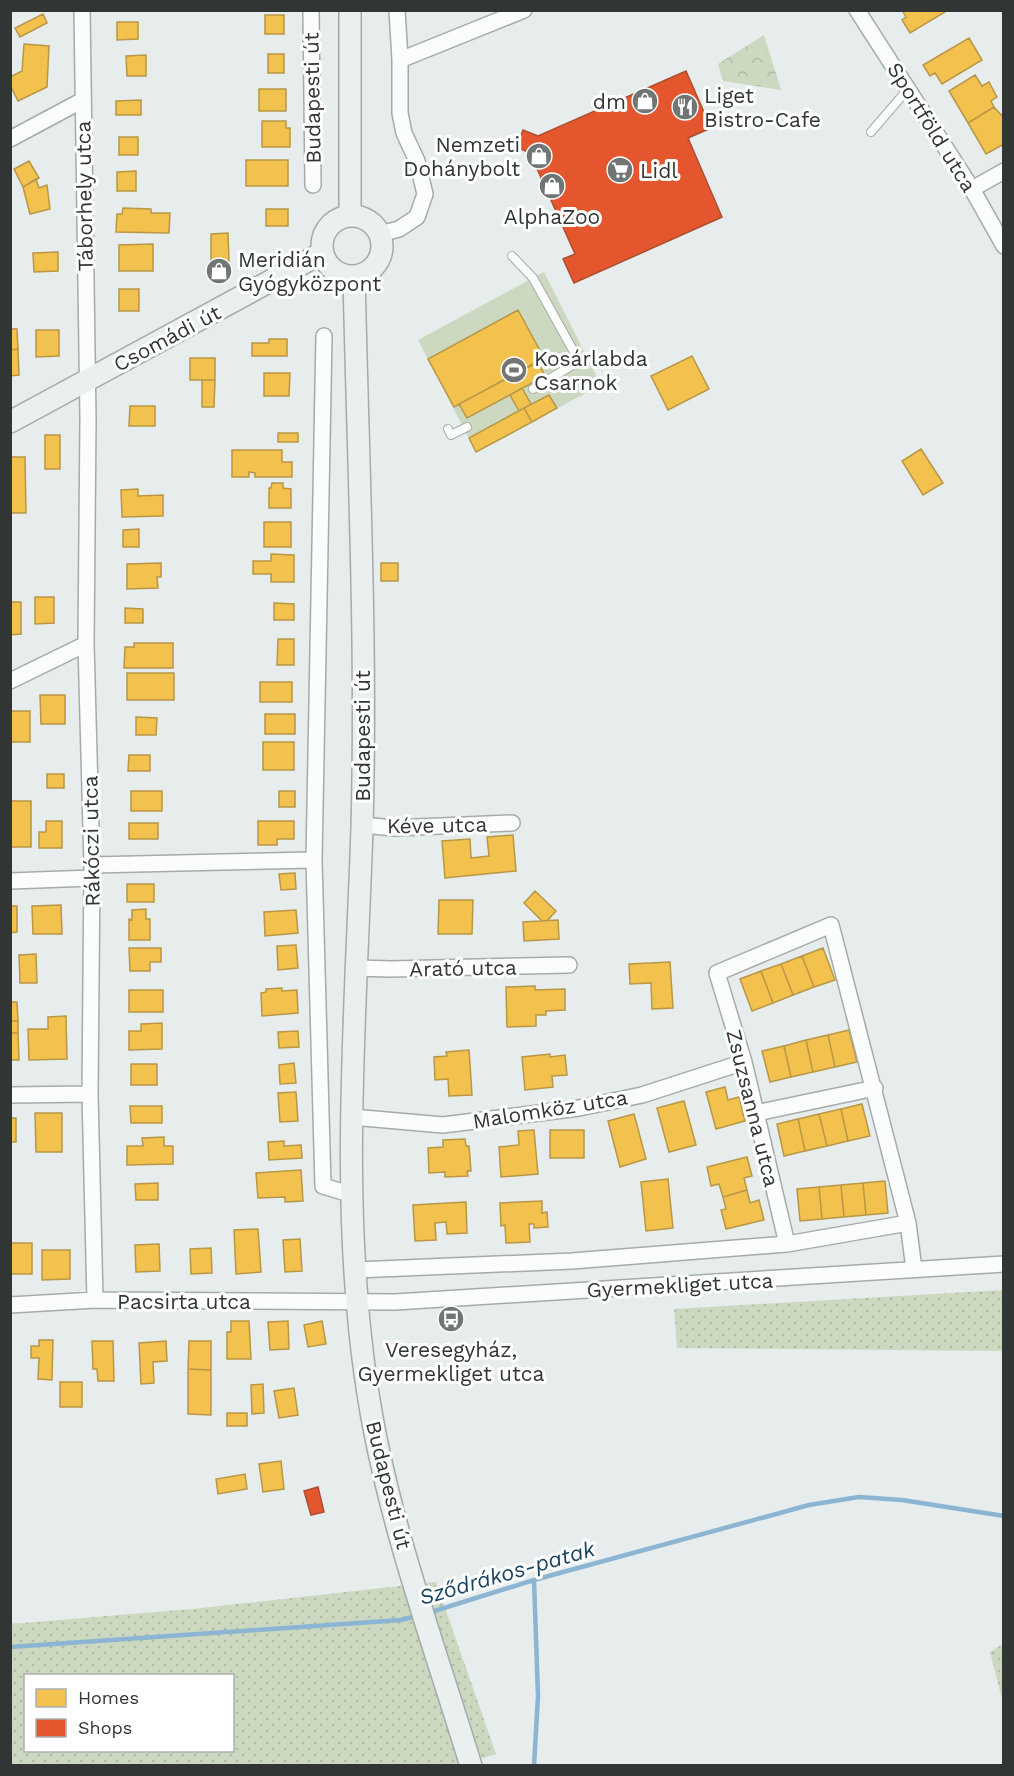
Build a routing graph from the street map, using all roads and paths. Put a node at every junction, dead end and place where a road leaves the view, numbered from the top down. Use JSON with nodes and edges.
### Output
{"nodes":[{"id":1,"x":82,"y":10,"type":"edge"},
{"id":2,"x":311,"y":10,"type":"edge"},
{"id":3,"x":350,"y":10,"type":"edge"},
{"id":4,"x":397,"y":10,"type":"edge"},
{"id":5,"x":524,"y":10,"type":"edge"},
{"id":6,"x":857,"y":10,"type":"edge"},
{"id":7,"x":400,"y":60,"type":"junction"},
{"id":8,"x":908,"y":89,"type":"junction"},
{"id":9,"x":83,"y":100,"type":"junction"},
{"id":10,"x":871,"y":132,"type":"dead end"},
{"id":11,"x":10,"y":139,"type":"edge"},
{"id":12,"x":1004,"y":171,"type":"edge"},
{"id":13,"x":313,"y":185,"type":"dead end"},
{"id":14,"x":972,"y":189,"type":"junction"},
{"id":15,"x":350,"y":216,"type":"junction"},
{"id":16,"x":380,"y":234,"type":"junction"},
{"id":17,"x":1004,"y":246,"type":"edge"},
{"id":18,"x":322,"y":253,"type":"junction"},
{"id":19,"x":512,"y":256,"type":"dead end"},
{"id":20,"x":354,"y":276,"type":"junction"},
{"id":21,"x":324,"y":336,"type":"dead end"},
{"id":22,"x":87,"y":381,"type":"junction"},
{"id":23,"x":533,"y":389,"type":"dead end"},
{"id":24,"x":10,"y":422,"type":"edge"},
{"id":25,"x":467,"y":427,"type":"dead end"},
{"id":26,"x":448,"y":429,"type":"dead end"},
{"id":27,"x":86,"y":645,"type":"junction"},
{"id":28,"x":10,"y":681,"type":"edge"},
{"id":29,"x":513,"y":824,"type":"dead end"},
{"id":30,"x":362,"y":825,"type":"junction"},
{"id":31,"x":314,"y":860,"type":"junction"},
{"id":32,"x":92,"y":871,"type":"junction"},
{"id":33,"x":10,"y":880,"type":"edge"},
{"id":34,"x":569,"y":965,"type":"dead end"},
{"id":35,"x":357,"y":968,"type":"junction"},
{"id":36,"x":744,"y":1062,"type":"junction"},
{"id":37,"x":875,"y":1088,"type":"junction"},
{"id":38,"x":90,"y":1094,"type":"junction"},
{"id":39,"x":10,"y":1095,"type":"edge"},
{"id":40,"x":756,"y":1113,"type":"junction"},
{"id":41,"x":352,"y":1117,"type":"junction"},
{"id":42,"x":352,"y":1195,"type":"junction"},
{"id":43,"x":908,"y":1223,"type":"junction"},
{"id":44,"x":787,"y":1244,"type":"junction"},
{"id":45,"x":1004,"y":1264,"type":"edge"},
{"id":46,"x":914,"y":1269,"type":"junction"},
{"id":47,"x":356,"y":1270,"type":"junction"},
{"id":48,"x":95,"y":1300,"type":"junction"},
{"id":49,"x":357,"y":1301,"type":"junction"},
{"id":50,"x":10,"y":1305,"type":"edge"},
{"id":51,"x":471,"y":1766,"type":"edge"}],
"edges":[{"from":1,"to":9,"type":"street","name":"Táborhely utca"},
{"from":2,"to":13,"type":"street","name":"Budapesti út"},
{"from":3,"to":15,"type":"street"},
{"from":4,"to":7,"type":"street"},
{"from":5,"to":7,"type":"street"},
{"from":6,"to":8,"type":"street","name":"Sportföld utca"},
{"from":7,"to":16,"type":"street"},
{"from":8,"to":10,"type":"lane"},
{"from":8,"to":14,"type":"street","name":"Sportföld utca"},
{"from":9,"to":11,"type":"street"},
{"from":9,"to":22,"type":"street","name":"Táborhely utca"},
{"from":12,"to":14,"type":"street"},
{"from":14,"to":17,"type":"street","name":"Sportföld utca"},
{"from":15,"to":16,"type":"street"},
{"from":15,"to":18,"type":"street"},
{"from":16,"to":20,"type":"street"},
{"from":18,"to":20,"type":"street"},
{"from":18,"to":22,"type":"street","name":"Csomádi út"},
{"from":19,"to":23,"type":"lane"},
{"from":20,"to":30,"type":"street","name":"Budapesti út"},
{"from":21,"to":31,"type":"street"},
{"from":22,"to":24,"type":"street","name":"Csomádi út"},
{"from":22,"to":27,"type":"street","name":"Rákóczi utca"},
{"from":25,"to":26,"type":"lane"},
{"from":27,"to":28,"type":"street"},
{"from":27,"to":32,"type":"street","name":"Rákóczi utca"},
{"from":29,"to":30,"type":"street","name":"Kéve utca"},
{"from":30,"to":35,"type":"street","name":"Budapesti út"},
{"from":31,"to":32,"type":"street"},
{"from":31,"to":42,"type":"street"},
{"from":32,"to":33,"type":"street"},
{"from":32,"to":38,"type":"street","name":"Rákóczi utca"},
{"from":34,"to":35,"type":"street","name":"Arató utca"},
{"from":35,"to":41,"type":"street","name":"Budapesti út"},
{"from":36,"to":37,"type":"street","name":"Zsuzsanna utca"},
{"from":36,"to":40,"type":"street","name":"Zsuzsanna utca"},
{"from":36,"to":41,"type":"street","name":"Malomköz utca"},
{"from":37,"to":40,"type":"street"},
{"from":37,"to":43,"type":"street"},
{"from":38,"to":39,"type":"street"},
{"from":38,"to":48,"type":"street","name":"Rákóczi utca"},
{"from":40,"to":44,"type":"street","name":"Zsuzsanna utca"},
{"from":41,"to":42,"type":"street","name":"Budapesti út"},
{"from":42,"to":47,"type":"street","name":"Budapesti út"},
{"from":43,"to":44,"type":"street","name":"Gyermekliget utca"},
{"from":43,"to":46,"type":"street"},
{"from":44,"to":47,"type":"street","name":"Gyermekliget utca"},
{"from":45,"to":46,"type":"street","name":"Gyermekliget utca"},
{"from":46,"to":49,"type":"street","name":"Gyermekliget utca"},
{"from":47,"to":49,"type":"street","name":"Budapesti út"},
{"from":48,"to":49,"type":"street","name":"Pacsirta utca"},
{"from":48,"to":50,"type":"street","name":"Pacsirta utca"},
{"from":49,"to":51,"type":"street","name":"Budapesti út"}]}
